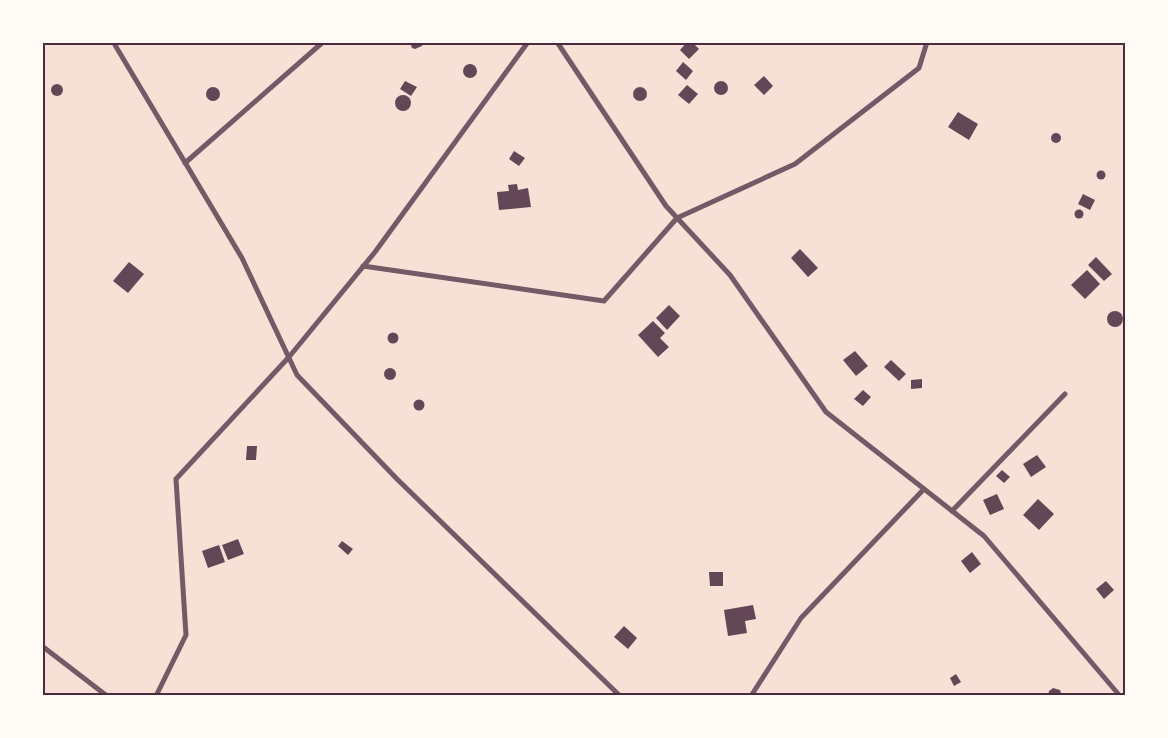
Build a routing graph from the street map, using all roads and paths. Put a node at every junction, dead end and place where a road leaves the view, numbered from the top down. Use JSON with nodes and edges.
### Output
{"nodes":[{"id":1,"x":115,"y":42,"type":"edge"},
{"id":2,"x":323,"y":42,"type":"edge"},
{"id":3,"x":528,"y":42,"type":"edge"},
{"id":4,"x":557,"y":42,"type":"edge"},
{"id":5,"x":927,"y":42,"type":"edge"},
{"id":6,"x":185,"y":163,"type":"junction"},
{"id":7,"x":677,"y":218,"type":"junction"},
{"id":8,"x":363,"y":266,"type":"junction"},
{"id":9,"x":288,"y":357,"type":"junction"},
{"id":10,"x":1065,"y":394,"type":"dead end"},
{"id":11,"x":924,"y":489,"type":"junction"},
{"id":12,"x":952,"y":511,"type":"junction"},
{"id":13,"x":42,"y":646,"type":"edge"},
{"id":14,"x":107,"y":696,"type":"edge"},
{"id":15,"x":156,"y":696,"type":"edge"},
{"id":16,"x":620,"y":696,"type":"edge"},
{"id":17,"x":751,"y":696,"type":"edge"},
{"id":18,"x":1120,"y":696,"type":"edge"}],
"edges":[{"from":1,"to":6,"type":"street"},
{"from":2,"to":6,"type":"street"},
{"from":3,"to":8,"type":"street"},
{"from":4,"to":7,"type":"street"},
{"from":5,"to":7,"type":"street"},
{"from":6,"to":9,"type":"street"},
{"from":7,"to":8,"type":"street"},
{"from":7,"to":11,"type":"street"},
{"from":8,"to":9,"type":"street"},
{"from":9,"to":15,"type":"street"},
{"from":9,"to":16,"type":"street"},
{"from":10,"to":12,"type":"street"},
{"from":11,"to":12,"type":"street"},
{"from":11,"to":17,"type":"street"},
{"from":12,"to":18,"type":"street"},
{"from":13,"to":14,"type":"street"}]}
